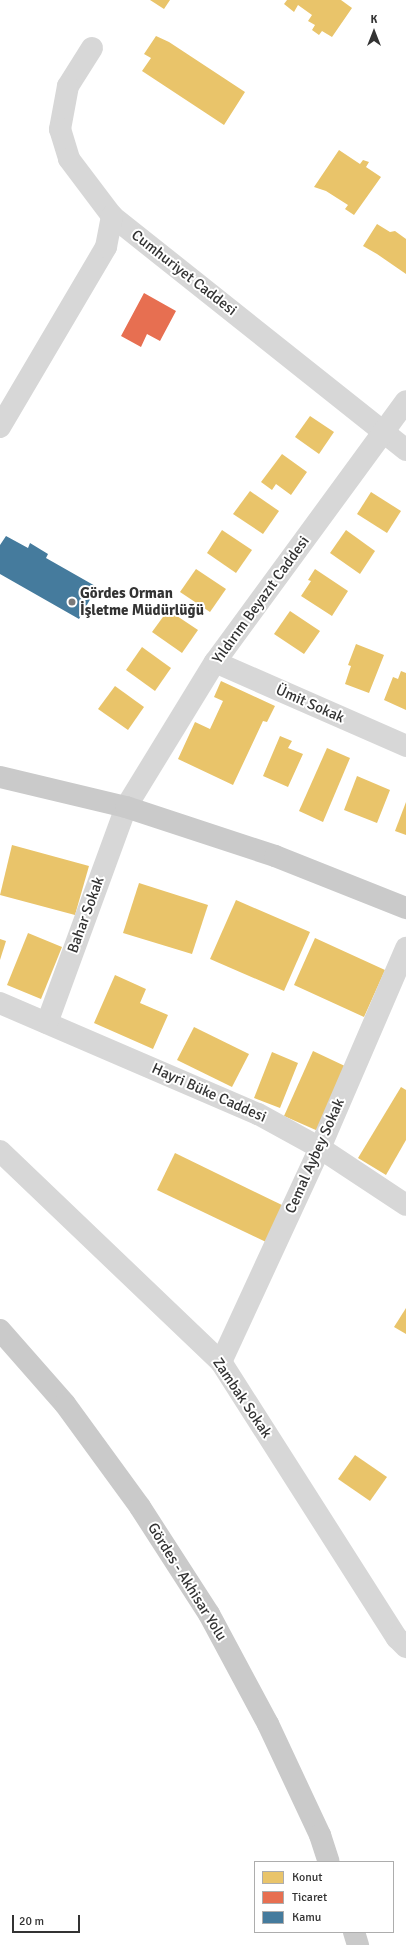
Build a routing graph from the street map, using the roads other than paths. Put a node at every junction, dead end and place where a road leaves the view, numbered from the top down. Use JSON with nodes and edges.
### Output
{"nodes":[{"id":1,"x":92,"y":48,"type":"dead end"},
{"id":2,"x":112,"y":216,"type":"junction"},
{"id":3,"x":406,"y":401,"type":"edge"},
{"id":4,"x":0,"y":427,"type":"edge"},
{"id":5,"x":383,"y":432,"type":"junction"},
{"id":6,"x":406,"y":450,"type":"edge"},
{"id":7,"x":215,"y":662,"type":"junction"},
{"id":8,"x":406,"y":746,"type":"edge"},
{"id":9,"x":0,"y":777,"type":"edge"},
{"id":10,"x":126,"y":806,"type":"junction"},
{"id":11,"x":406,"y":908,"type":"edge"},
{"id":12,"x":406,"y":948,"type":"edge"},
{"id":13,"x":0,"y":1003,"type":"edge"},
{"id":14,"x":47,"y":1023,"type":"junction"},
{"id":15,"x":320,"y":1148,"type":"junction"},
{"id":16,"x":0,"y":1151,"type":"edge"},
{"id":17,"x":406,"y":1205,"type":"edge"},
{"id":18,"x":0,"y":1330,"type":"edge"},
{"id":19,"x":221,"y":1362,"type":"junction"},
{"id":20,"x":403,"y":1637,"type":"edge"},
{"id":21,"x":329,"y":1861,"type":"edge"},
{"id":22,"x":354,"y":1933,"type":"edge"},
{"id":23,"x":358,"y":1945,"type":"edge"}],
"edges":[{"from":1,"to":2,"type":"street","name":"Cumhuriyet Caddesi"},
{"from":2,"to":4,"type":"street"},
{"from":2,"to":5,"type":"street","name":"Cumhuriyet Caddesi"},
{"from":3,"to":5,"type":"street","name":"Yıldırım Beyazıt Caddesi"},
{"from":5,"to":6,"type":"street","name":"Cumhuriyet Caddesi"},
{"from":5,"to":7,"type":"street","name":"Yıldırım Beyazıt Caddesi"},
{"from":7,"to":8,"type":"street","name":"Ümit Sokak"},
{"from":7,"to":10,"type":"street","name":"Yıldırım Beyazıt Caddesi"},
{"from":9,"to":10,"type":"main road"},
{"from":10,"to":11,"type":"main road"},
{"from":10,"to":14,"type":"street","name":"Bahar Sokak"},
{"from":12,"to":15,"type":"street","name":"Cemal Aybey Sokak"},
{"from":13,"to":14,"type":"street","name":"Hayri Büke Caddesi"},
{"from":14,"to":15,"type":"street","name":"Hayri Büke Caddesi"},
{"from":15,"to":17,"type":"street","name":"Hayri Büke Caddesi"},
{"from":15,"to":19,"type":"street","name":"Cemal Aybey Sokak"},
{"from":16,"to":19,"type":"street","name":"Zambak Sokak"},
{"from":18,"to":21,"type":"main road","name":"Gördes - Akhisar Yolu"},
{"from":19,"to":20,"type":"street","name":"Zambak Sokak"},
{"from":22,"to":23,"type":"main road"}]}
